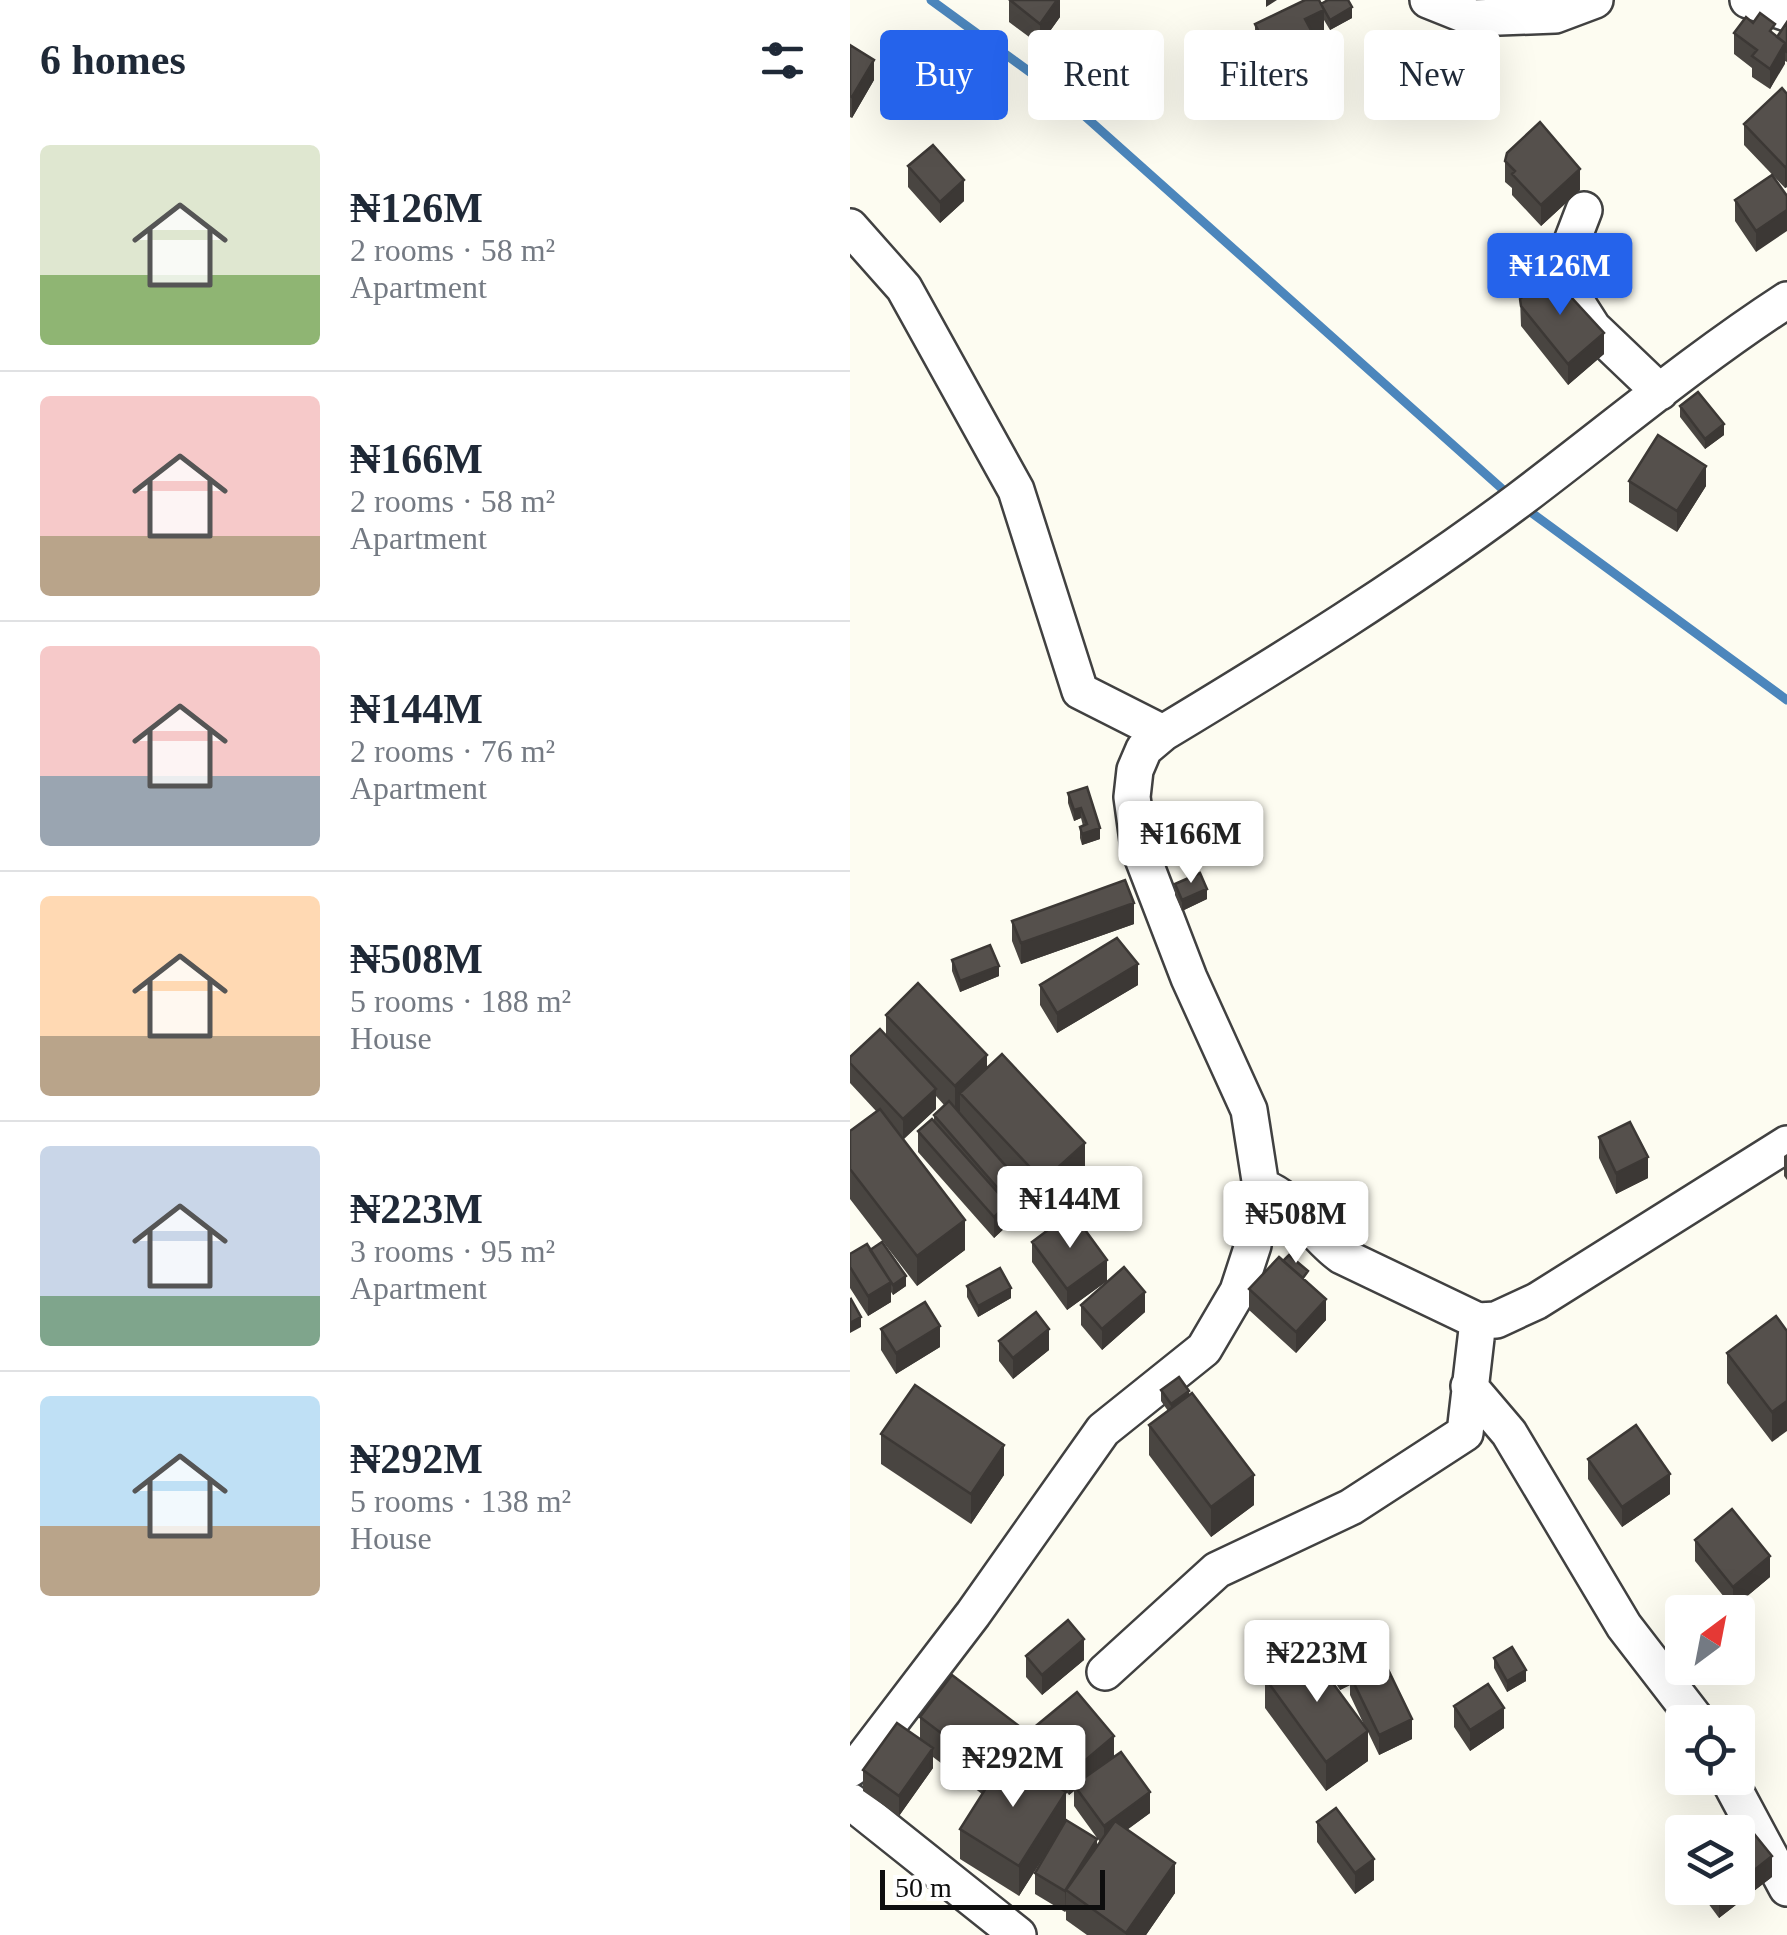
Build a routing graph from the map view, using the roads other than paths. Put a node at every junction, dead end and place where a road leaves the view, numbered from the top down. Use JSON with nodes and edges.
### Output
{"nodes":[{"id":1,"x":1428,"y":0,"type":"edge"},
{"id":2,"x":1596,"y":0,"type":"edge"},
{"id":3,"x":1748,"y":0,"type":"edge"},
{"id":4,"x":1787,"y":13,"type":"edge"},
{"id":5,"x":1584,"y":210,"type":"dead end"},
{"id":6,"x":850,"y":227,"type":"edge"},
{"id":7,"x":1787,"y":300,"type":"edge"},
{"id":8,"x":1660,"y":392,"type":"junction"},
{"id":9,"x":1163,"y":733,"type":"junction"},
{"id":10,"x":1787,"y":1144,"type":"edge"},
{"id":11,"x":1261,"y":1187,"type":"junction"},
{"id":12,"x":1478,"y":1321,"type":"junction"},
{"id":13,"x":1469,"y":1386,"type":"junction"},
{"id":14,"x":1105,"y":1672,"type":"dead end"},
{"id":15,"x":1685,"y":1705,"type":"edge"},
{"id":16,"x":850,"y":1768,"type":"edge"},
{"id":17,"x":1737,"y":1795,"type":"edge"},
{"id":18,"x":850,"y":1801,"type":"edge"},
{"id":19,"x":1787,"y":1888,"type":"edge"},
{"id":20,"x":1018,"y":1935,"type":"edge"}],
"edges":[{"from":1,"to":2,"type":"street"},
{"from":3,"to":4,"type":"street"},
{"from":5,"to":8,"type":"street"},
{"from":6,"to":9,"type":"street"},
{"from":7,"to":8,"type":"street"},
{"from":8,"to":9,"type":"street"},
{"from":9,"to":11,"type":"street"},
{"from":10,"to":12,"type":"street"},
{"from":11,"to":12,"type":"street"},
{"from":11,"to":16,"type":"street"},
{"from":12,"to":13,"type":"street"},
{"from":13,"to":14,"type":"street"},
{"from":13,"to":15,"type":"street"},
{"from":17,"to":19,"type":"street"},
{"from":18,"to":20,"type":"street"}]}
